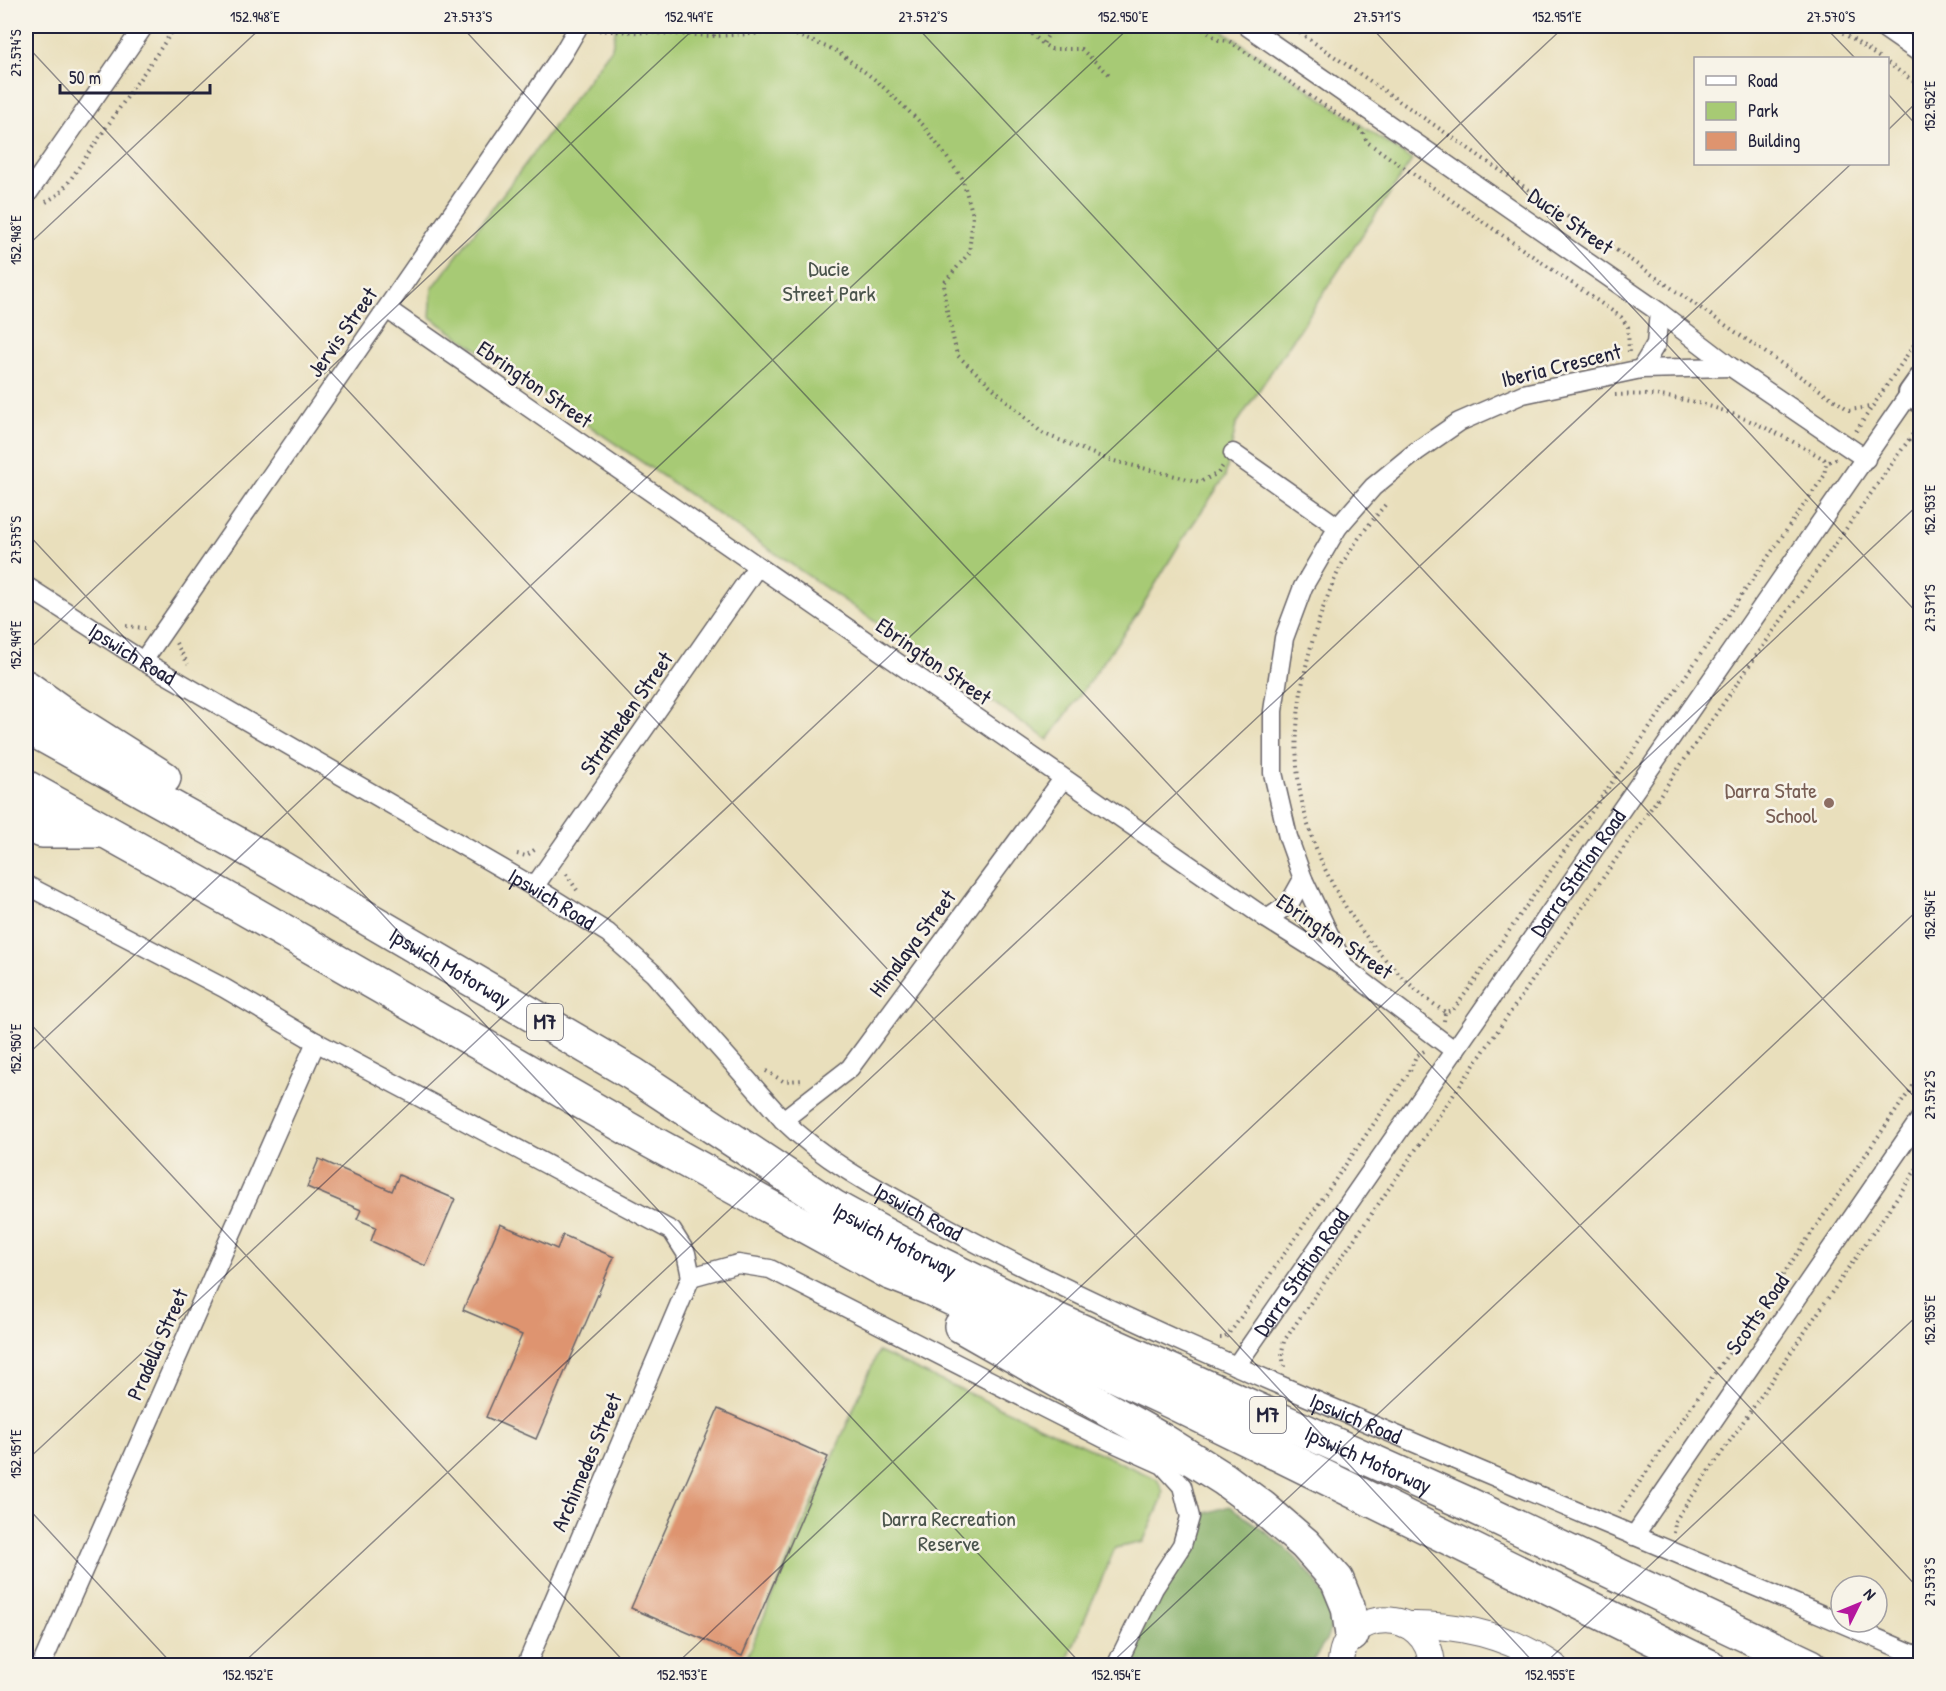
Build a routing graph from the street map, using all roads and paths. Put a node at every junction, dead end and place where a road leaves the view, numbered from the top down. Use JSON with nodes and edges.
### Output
{"nodes":[{"id":1,"x":144,"y":26,"type":"edge"},
{"id":2,"x":176,"y":26,"type":"edge"},
{"id":3,"x":714,"y":26,"type":"edge"},
{"id":4,"x":1023,"y":26,"type":"edge"},
{"id":5,"x":1053,"y":26,"type":"edge"},
{"id":6,"x":1198,"y":26,"type":"edge"},
{"id":7,"x":1248,"y":26,"type":"edge"},
{"id":8,"x":1290,"y":26,"type":"edge"},
{"id":9,"x":1833,"y":26,"type":"edge"},
{"id":10,"x":1881,"y":26,"type":"edge"},
{"id":11,"x":577,"y":27,"type":"edge"},
{"id":12,"x":1028,"y":28,"type":"edge"},
{"id":13,"x":1905,"y":33,"type":"edge"},
{"id":14,"x":714,"y":36,"type":"junction"},
{"id":15,"x":1043,"y":44,"type":"junction"},
{"id":16,"x":1920,"y":53,"type":"edge"},
{"id":17,"x":1880,"y":57,"type":"edge"},
{"id":18,"x":1889,"y":64,"type":"edge"},
{"id":19,"x":1112,"y":77,"type":"dead end"},
{"id":20,"x":1920,"y":86,"type":"edge"},
{"id":21,"x":26,"y":196,"type":"edge"},
{"id":22,"x":43,"y":204,"type":"dead end"},
{"id":23,"x":39,"y":209,"type":"dead end"},
{"id":24,"x":26,"y":226,"type":"edge"},
{"id":25,"x":387,"y":309,"type":"junction"},
{"id":26,"x":1659,"y":312,"type":"junction"},
{"id":27,"x":1920,"y":336,"type":"edge"},
{"id":28,"x":1731,"y":368,"type":"junction"},
{"id":29,"x":1638,"y":370,"type":"junction"},
{"id":30,"x":1917,"y":391,"type":"edge"},
{"id":31,"x":1609,"y":396,"type":"dead end"},
{"id":32,"x":1642,"y":396,"type":"junction"},
{"id":33,"x":1871,"y":407,"type":"junction"},
{"id":34,"x":1920,"y":424,"type":"edge"},
{"id":35,"x":1918,"y":431,"type":"edge"},
{"id":36,"x":1845,"y":445,"type":"junction"},
{"id":37,"x":1233,"y":453,"type":"joint"},
{"id":38,"x":1866,"y":459,"type":"junction"},
{"id":39,"x":1826,"y":463,"type":"junction"},
{"id":40,"x":1391,"y":497,"type":"dead end"},
{"id":41,"x":1338,"y":527,"type":"junction"},
{"id":42,"x":757,"y":567,"type":"junction"},
{"id":43,"x":26,"y":586,"type":"edge"},
{"id":44,"x":143,"y":661,"type":"junction"},
{"id":45,"x":26,"y":687,"type":"edge"},
{"id":46,"x":26,"y":726,"type":"edge"},
{"id":47,"x":1063,"y":779,"type":"junction"},
{"id":48,"x":26,"y":787,"type":"edge"},
{"id":49,"x":26,"y":824,"type":"edge"},
{"id":50,"x":104,"y":831,"type":"junction"},
{"id":51,"x":283,"y":868,"type":"junction"},
{"id":52,"x":1303,"y":879,"type":"junction"},
{"id":53,"x":26,"y":885,"type":"edge"},
{"id":54,"x":534,"y":886,"type":"junction"},
{"id":55,"x":1267,"y":920,"type":"junction"},
{"id":56,"x":1345,"y":968,"type":"junction"},
{"id":57,"x":1445,"y":1012,"type":"junction"},
{"id":58,"x":1435,"y":1035,"type":"junction"},
{"id":59,"x":316,"y":1042,"type":"junction"},
{"id":60,"x":1455,"y":1051,"type":"junction"},
{"id":61,"x":1920,"y":1076,"type":"edge"},
{"id":62,"x":1920,"y":1119,"type":"edge"},
{"id":63,"x":783,"y":1120,"type":"junction"},
{"id":64,"x":1920,"y":1164,"type":"edge"},
{"id":65,"x":890,"y":1273,"type":"junction"},
{"id":66,"x":691,"y":1277,"type":"junction"},
{"id":67,"x":1215,"y":1339,"type":"dead end"},
{"id":68,"x":1236,"y":1366,"type":"junction"},
{"id":69,"x":1292,"y":1373,"type":"dead end"},
{"id":70,"x":1617,"y":1514,"type":"dead end"},
{"id":71,"x":1634,"y":1536,"type":"junction"},
{"id":72,"x":1677,"y":1539,"type":"dead end"},
{"id":73,"x":1409,"y":1625,"type":"junction"},
{"id":74,"x":1343,"y":1657,"type":"edge"},
{"id":75,"x":1920,"y":1657,"type":"edge"},
{"id":76,"x":41,"y":1665,"type":"edge"},
{"id":77,"x":526,"y":1665,"type":"edge"},
{"id":78,"x":1116,"y":1665,"type":"edge"},
{"id":79,"x":1432,"y":1665,"type":"edge"},
{"id":80,"x":1554,"y":1665,"type":"edge"},
{"id":81,"x":1709,"y":1665,"type":"edge"},
{"id":82,"x":1811,"y":1665,"type":"edge"}],
"edges":[{"from":1,"to":21,"type":"street"},
{"from":2,"to":22,"type":"path"},
{"from":3,"to":14,"type":"path"},
{"from":4,"to":12,"type":"path"},
{"from":5,"to":15,"type":"path"},
{"from":6,"to":29,"type":"path"},
{"from":7,"to":26,"type":"street","name":"Ducie Street"},
{"from":8,"to":33,"type":"path"},
{"from":9,"to":17,"type":"path"},
{"from":10,"to":13,"type":"street"},
{"from":11,"to":14,"type":"path"},
{"from":11,"to":25,"type":"street","name":"Jervis Street"},
{"from":12,"to":15,"type":"path"},
{"from":13,"to":16,"type":"street"},
{"from":14,"to":37,"type":"path"},
{"from":15,"to":19,"type":"path"},
{"from":18,"to":20,"type":"path"},
{"from":23,"to":24,"type":"path"},
{"from":25,"to":42,"type":"street","name":"Ebrington Street"},
{"from":25,"to":44,"type":"street","name":"Jervis Street"},
{"from":26,"to":28,"type":"street","name":"Ducie Street"},
{"from":26,"to":29,"type":"street"},
{"from":27,"to":33,"type":"path"},
{"from":28,"to":29,"type":"street","name":"Iberia Crescent"},
{"from":28,"to":36,"type":"street","name":"Ducie Street"},
{"from":29,"to":32,"type":"path"},
{"from":29,"to":41,"type":"street","name":"Iberia Crescent"},
{"from":30,"to":38,"type":"street","name":"Darra Station Road"},
{"from":31,"to":32,"type":"path"},
{"from":32,"to":39,"type":"path"},
{"from":33,"to":36,"type":"path"},
{"from":34,"to":35,"type":"path"},
{"from":35,"to":69,"type":"path"},
{"from":36,"to":38,"type":"street","name":"Ducie Street"},
{"from":36,"to":39,"type":"path"},
{"from":37,"to":41,"type":"street"},
{"from":38,"to":60,"type":"street","name":"Darra Station Road"},
{"from":39,"to":57,"type":"path"},
{"from":40,"to":57,"type":"path"},
{"from":41,"to":52,"type":"street","name":"Iberia Crescent"},
{"from":42,"to":47,"type":"street","name":"Ebrington Street"},
{"from":42,"to":54,"type":"street","name":"Stratheden Street"},
{"from":43,"to":44,"type":"street","name":"Ipswich Road"},
{"from":44,"to":54,"type":"street","name":"Ipswich Road"},
{"from":45,"to":51,"type":"highway"},
{"from":46,"to":51,"type":"highway","name":"Ipswich Motorway","number":"M7"},
{"from":47,"to":55,"type":"street","name":"Ebrington Street"},
{"from":47,"to":63,"type":"street","name":"Himalaya Street"},
{"from":48,"to":50,"type":"highway","name":"Ipswich Motorway","number":"M7"},
{"from":49,"to":50,"type":"highway"},
{"from":50,"to":65,"type":"highway","name":"Ipswich Motorway","number":"M7"},
{"from":51,"to":82,"type":"highway","name":"Ipswich Motorway","number":"M7"},
{"from":52,"to":55,"type":"street"},
{"from":52,"to":56,"type":"street","name":"Iberia Crescent"},
{"from":53,"to":59,"type":"street"},
{"from":54,"to":63,"type":"street","name":"Ipswich Road"},
{"from":55,"to":56,"type":"street","name":"Ebrington Street"},
{"from":56,"to":58,"type":"street","name":"Ebrington Street"},
{"from":57,"to":58,"type":"path"},
{"from":58,"to":60,"type":"street","name":"Ebrington Street"},
{"from":58,"to":67,"type":"path"},
{"from":59,"to":66,"type":"street"},
{"from":59,"to":76,"type":"street","name":"Pradella Street"},
{"from":60,"to":68,"type":"street","name":"Darra Station Road"},
{"from":61,"to":70,"type":"path"},
{"from":62,"to":71,"type":"street","name":"Scotts Road"},
{"from":63,"to":68,"type":"street","name":"Ipswich Road"},
{"from":64,"to":72,"type":"path"},
{"from":65,"to":74,"type":"highway"},
{"from":65,"to":81,"type":"highway","name":"Ipswich Motorway","number":"M7"},
{"from":66,"to":77,"type":"street","name":"Archimedes Street"},
{"from":66,"to":78,"type":"street"},
{"from":68,"to":71,"type":"street","name":"Ipswich Road"},
{"from":71,"to":75,"type":"street","name":"Ipswich Road"},
{"from":73,"to":74,"type":"main road"},
{"from":73,"to":79,"type":"main road"},
{"from":73,"to":80,"type":"main road"}]}
